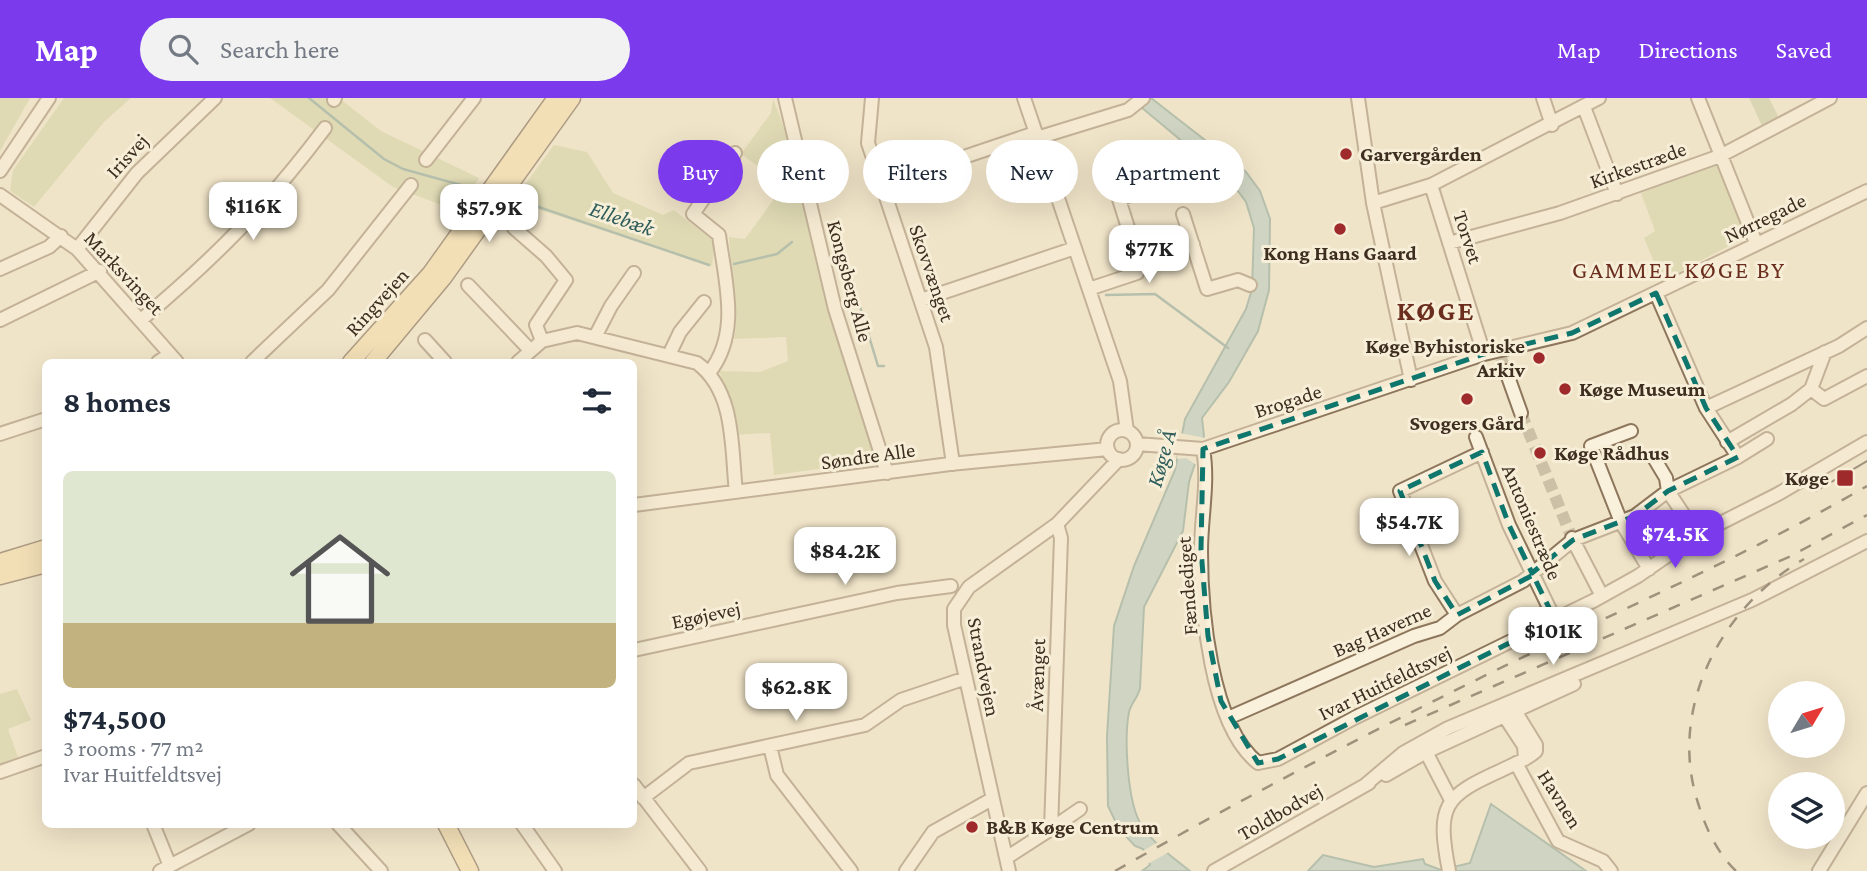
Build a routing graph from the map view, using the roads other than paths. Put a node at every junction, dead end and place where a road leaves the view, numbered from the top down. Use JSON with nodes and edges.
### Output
{"nodes":[{"id":1,"x":49,"y":98,"type":"edge"},
{"id":2,"x":215,"y":98,"type":"edge"},
{"id":3,"x":474,"y":98,"type":"edge"},
{"id":4,"x":556,"y":98,"type":"edge"},
{"id":5,"x":572,"y":98,"type":"edge"},
{"id":6,"x":785,"y":98,"type":"edge"},
{"id":7,"x":872,"y":98,"type":"edge"},
{"id":8,"x":1024,"y":98,"type":"edge"},
{"id":9,"x":1358,"y":98,"type":"edge"},
{"id":10,"x":1543,"y":98,"type":"edge"},
{"id":11,"x":1599,"y":98,"type":"edge"},
{"id":12,"x":1830,"y":98,"type":"edge"},
{"id":13,"x":1138,"y":102,"type":"edge"},
{"id":14,"x":1701,"y":104,"type":"edge"},
{"id":15,"x":1584,"y":107,"type":"junction"},
{"id":16,"x":1552,"y":125,"type":"junction"},
{"id":17,"x":325,"y":128,"type":"dead end"},
{"id":18,"x":1036,"y":136,"type":"junction"},
{"id":19,"x":868,"y":140,"type":"edge"},
{"id":20,"x":972,"y":156,"type":"edge"},
{"id":21,"x":1720,"y":156,"type":"junction"},
{"id":22,"x":426,"y":160,"type":"dead end"},
{"id":23,"x":0,"y":171,"type":"edge"},
{"id":24,"x":411,"y":185,"type":"dead end"},
{"id":25,"x":1431,"y":185,"type":"junction"},
{"id":26,"x":0,"y":191,"type":"edge"},
{"id":27,"x":1867,"y":191,"type":"edge"},
{"id":28,"x":1617,"y":194,"type":"junction"},
{"id":29,"x":701,"y":203,"type":"edge"},
{"id":30,"x":887,"y":203,"type":"edge"},
{"id":31,"x":1120,"y":203,"type":"edge"},
{"id":32,"x":1373,"y":203,"type":"junction"},
{"id":33,"x":1183,"y":214,"type":"dead end"},
{"id":34,"x":514,"y":229,"type":"dead end"},
{"id":35,"x":61,"y":236,"type":"junction"},
{"id":36,"x":1455,"y":241,"type":"junction"},
{"id":37,"x":1756,"y":243,"type":"junction"},
{"id":38,"x":1193,"y":244,"type":"junction"},
{"id":39,"x":77,"y":248,"type":"junction"},
{"id":40,"x":1075,"y":248,"type":"junction"},
{"id":41,"x":1139,"y":262,"type":"junction"},
{"id":42,"x":0,"y":269,"type":"edge"},
{"id":43,"x":100,"y":271,"type":"junction"},
{"id":44,"x":635,"y":273,"type":"dead end"},
{"id":45,"x":468,"y":285,"type":"dead end"},
{"id":46,"x":1250,"y":285,"type":"dead end"},
{"id":47,"x":1089,"y":289,"type":"junction"},
{"id":48,"x":1656,"y":293,"type":"junction"},
{"id":49,"x":921,"y":300,"type":"junction"},
{"id":50,"x":704,"y":302,"type":"dead end"},
{"id":51,"x":142,"y":318,"type":"junction"},
{"id":52,"x":0,"y":320,"type":"edge"},
{"id":53,"x":1867,"y":328,"type":"edge"},
{"id":54,"x":595,"y":337,"type":"junction"},
{"id":55,"x":425,"y":340,"type":"dead end"},
{"id":56,"x":542,"y":341,"type":"junction"},
{"id":57,"x":530,"y":350,"type":"junction"},
{"id":58,"x":1825,"y":352,"type":"junction"},
{"id":59,"x":1485,"y":354,"type":"junction"},
{"id":60,"x":669,"y":355,"type":"junction"},
{"id":61,"x":174,"y":358,"type":"edge"},
{"id":62,"x":255,"y":359,"type":"edge"},
{"id":63,"x":354,"y":359,"type":"edge"},
{"id":64,"x":376,"y":359,"type":"edge"},
{"id":65,"x":442,"y":359,"type":"edge"},
{"id":66,"x":521,"y":359,"type":"edge"},
{"id":67,"x":1506,"y":371,"type":"tunnel mouth"},
{"id":68,"x":709,"y":373,"type":"junction"},
{"id":69,"x":1867,"y":376,"type":"edge"},
{"id":70,"x":1411,"y":380,"type":"junction"},
{"id":71,"x":1811,"y":389,"type":"junction"},
{"id":72,"x":1706,"y":408,"type":"junction"},
{"id":73,"x":1521,"y":413,"type":"tunnel mouth"},
{"id":74,"x":42,"y":420,"type":"edge"},
{"id":75,"x":1756,"y":425,"type":"junction"},
{"id":76,"x":1123,"y":431,"type":"junction"},
{"id":77,"x":1631,"y":431,"type":"dead end"},
{"id":78,"x":0,"y":434,"type":"edge"},
{"id":79,"x":1476,"y":437,"type":"dead end"},
{"id":80,"x":1725,"y":439,"type":"junction"},
{"id":81,"x":1867,"y":442,"type":"edge"},
{"id":82,"x":1137,"y":444,"type":"junction"},
{"id":83,"x":1108,"y":449,"type":"junction"},
{"id":84,"x":1203,"y":449,"type":"junction"},
{"id":85,"x":1482,"y":452,"type":"junction"},
{"id":86,"x":1738,"y":457,"type":"junction"},
{"id":87,"x":1654,"y":458,"type":"dead end"},
{"id":88,"x":1119,"y":459,"type":"junction"},
{"id":89,"x":953,"y":464,"type":"junction"},
{"id":90,"x":887,"y":472,"type":"junction"},
{"id":91,"x":1668,"y":491,"type":"junction"},
{"id":92,"x":736,"y":492,"type":"junction"},
{"id":93,"x":637,"y":505,"type":"edge"},
{"id":94,"x":1621,"y":522,"type":"junction"},
{"id":95,"x":1057,"y":524,"type":"junction"},
{"id":96,"x":1697,"y":535,"type":"junction"},
{"id":97,"x":1572,"y":539,"type":"junction"},
{"id":98,"x":1867,"y":541,"type":"edge"},
{"id":99,"x":42,"y":549,"type":"edge"},
{"id":100,"x":0,"y":562,"type":"edge"},
{"id":101,"x":42,"y":565,"type":"edge"},
{"id":102,"x":1649,"y":569,"type":"junction"},
{"id":103,"x":1532,"y":573,"type":"junction"},
{"id":104,"x":0,"y":576,"type":"edge"},
{"id":105,"x":951,"y":586,"type":"dead end"},
{"id":106,"x":1602,"y":596,"type":"junction"},
{"id":107,"x":1457,"y":615,"type":"junction"},
{"id":108,"x":1555,"y":620,"type":"junction"},
{"id":109,"x":637,"y":649,"type":"edge"},
{"id":110,"x":965,"y":678,"type":"junction"},
{"id":111,"x":1507,"y":710,"type":"junction"},
{"id":112,"x":1228,"y":718,"type":"junction"},
{"id":113,"x":770,"y":746,"type":"junction"},
{"id":114,"x":1426,"y":752,"type":"junction"},
{"id":115,"x":42,"y":757,"type":"edge"},
{"id":116,"x":1521,"y":761,"type":"junction"},
{"id":117,"x":0,"y":772,"type":"edge"},
{"id":118,"x":1364,"y":786,"type":"junction"},
{"id":119,"x":637,"y":789,"type":"edge"},
{"id":120,"x":1867,"y":793,"type":"edge"},
{"id":121,"x":643,"y":798,"type":"junction"},
{"id":122,"x":992,"y":799,"type":"junction"},
{"id":123,"x":1451,"y":800,"type":"junction"},
{"id":124,"x":1080,"y":809,"type":"dead end"},
{"id":125,"x":1861,"y":815,"type":"edge"},
{"id":126,"x":154,"y":828,"type":"edge"},
{"id":127,"x":241,"y":828,"type":"edge"},
{"id":128,"x":341,"y":828,"type":"edge"},
{"id":129,"x":448,"y":828,"type":"edge"},
{"id":130,"x":526,"y":828,"type":"edge"},
{"id":131,"x":1051,"y":829,"type":"junction"},
{"id":132,"x":1006,"y":858,"type":"junction"},
{"id":133,"x":1448,"y":867,"type":"edge"},
{"id":134,"x":165,"y":868,"type":"edge"},
{"id":135,"x":377,"y":870,"type":"edge"},
{"id":136,"x":470,"y":871,"type":"edge"},
{"id":137,"x":555,"y":871,"type":"edge"},
{"id":138,"x":700,"y":871,"type":"edge"},
{"id":139,"x":851,"y":871,"type":"edge"},
{"id":140,"x":906,"y":871,"type":"edge"},
{"id":141,"x":1009,"y":871,"type":"edge"},
{"id":142,"x":1214,"y":871,"type":"edge"},
{"id":143,"x":1611,"y":871,"type":"edge"},
{"id":144,"x":1819,"y":871,"type":"edge"}],
"edges":[{"from":1,"to":23,"type":"street"},
{"from":2,"to":39,"type":"street","name":"Irisvej"},
{"from":3,"to":22,"type":"street"},
{"from":4,"to":63,"type":"main road","name":"Ringvejen"},
{"from":5,"to":64,"type":"main road","name":"Ringvejen"},
{"from":6,"to":90,"type":"street","name":"Kongsberg Alle"},
{"from":7,"to":19,"type":"street","name":"Skovvænget"},
{"from":8,"to":18,"type":"street"},
{"from":9,"to":32,"type":"street"},
{"from":10,"to":16,"type":"street"},
{"from":11,"to":15,"type":"street"},
{"from":12,"to":21,"type":"street","name":"Kirkestræde"},
{"from":13,"to":18,"type":"street"},
{"from":14,"to":21,"type":"street"},
{"from":15,"to":16,"type":"street"},
{"from":15,"to":28,"type":"street"},
{"from":16,"to":25,"type":"street"},
{"from":17,"to":51,"type":"street"},
{"from":18,"to":20,"type":"street"},
{"from":18,"to":40,"type":"street"},
{"from":21,"to":28,"type":"street","name":"Kirkestræde"},
{"from":21,"to":37,"type":"street"},
{"from":24,"to":62,"type":"street"},
{"from":25,"to":32,"type":"street"},
{"from":25,"to":36,"type":"street","name":"Torvet"},
{"from":26,"to":35,"type":"street","name":"Marksvinget"},
{"from":27,"to":37,"type":"street","name":"Nørregade"},
{"from":28,"to":36,"type":"street","name":"Kirkestræde"},
{"from":29,"to":68,"type":"street"},
{"from":30,"to":49,"type":"street","name":"Skovvænget"},
{"from":31,"to":41,"type":"street"},
{"from":32,"to":70,"type":"street"},
{"from":33,"to":38,"type":"street"},
{"from":34,"to":56,"type":"street"},
{"from":35,"to":39,"type":"street","name":"Marksvinget"},
{"from":35,"to":42,"type":"street"},
{"from":36,"to":59,"type":"street","name":"Torvet"},
{"from":37,"to":48,"type":"street","name":"Nørregade"},
{"from":38,"to":41,"type":"street"},
{"from":38,"to":46,"type":"street"},
{"from":39,"to":43,"type":"street","name":"Marksvinget"},
{"from":40,"to":47,"type":"street"},
{"from":40,"to":49,"type":"street"},
{"from":41,"to":47,"type":"street"},
{"from":43,"to":51,"type":"street","name":"Marksvinget"},
{"from":43,"to":52,"type":"street"},
{"from":44,"to":54,"type":"street"},
{"from":45,"to":57,"type":"street"},
{"from":47,"to":76,"type":"street"},
{"from":48,"to":59,"type":"street","name":"Nørregade"},
{"from":48,"to":72,"type":"street"},
{"from":49,"to":89,"type":"street","name":"Skovvænget"},
{"from":50,"to":60,"type":"street"},
{"from":51,"to":61,"type":"street","name":"Marksvinget"},
{"from":53,"to":58,"type":"street"},
{"from":54,"to":56,"type":"street"},
{"from":54,"to":60,"type":"street"},
{"from":55,"to":65,"type":"street"},
{"from":56,"to":57,"type":"street"},
{"from":57,"to":66,"type":"street"},
{"from":58,"to":71,"type":"street"},
{"from":58,"to":72,"type":"street"},
{"from":59,"to":70,"type":"street"},
{"from":60,"to":68,"type":"street"},
{"from":67,"to":73,"type":"street"},
{"from":68,"to":92,"type":"street"},
{"from":69,"to":71,"type":"street"},
{"from":70,"to":84,"type":"street","name":"Brogade"},
{"from":71,"to":75,"type":"street"},
{"from":72,"to":80,"type":"street"},
{"from":74,"to":78,"type":"street"},
{"from":75,"to":80,"type":"street"},
{"from":75,"to":86,"type":"street"},
{"from":76,"to":82,"type":"street"},
{"from":76,"to":83,"type":"street"},
{"from":77,"to":94,"type":"street"},
{"from":79,"to":85,"type":"street","name":"Antoniestræde"},
{"from":80,"to":86,"type":"street"},
{"from":81,"to":96,"type":"street","name":"Ivar Huitfeldtsvej"},
{"from":82,"to":84,"type":"street","name":"Brogade"},
{"from":82,"to":88,"type":"street"},
{"from":83,"to":88,"type":"street"},
{"from":83,"to":89,"type":"street","name":"Søndre Alle"},
{"from":84,"to":112,"type":"street","name":"Fændediget"},
{"from":85,"to":103,"type":"street","name":"Antoniestræde"},
{"from":85,"to":107,"type":"street","name":"Bag Haverne"},
{"from":86,"to":91,"type":"street"},
{"from":87,"to":91,"type":"street"},
{"from":88,"to":95,"type":"street","name":"Strandvejen"},
{"from":89,"to":90,"type":"street","name":"Søndre Alle"},
{"from":90,"to":92,"type":"street","name":"Søndre Alle"},
{"from":91,"to":94,"type":"street"},
{"from":91,"to":96,"type":"street"},
{"from":92,"to":93,"type":"street","name":"Søndre Alle"},
{"from":94,"to":97,"type":"street"},
{"from":94,"to":102,"type":"street"},
{"from":95,"to":110,"type":"street","name":"Strandvejen"},
{"from":95,"to":131,"type":"street","name":"Åvænget"},
{"from":96,"to":102,"type":"street","name":"Ivar Huitfeldtsvej"},
{"from":97,"to":103,"type":"street"},
{"from":97,"to":106,"type":"street"},
{"from":98,"to":111,"type":"street"},
{"from":99,"to":100,"type":"main road"},
{"from":101,"to":104,"type":"main road"},
{"from":102,"to":106,"type":"street","name":"Ivar Huitfeldtsvej"},
{"from":103,"to":107,"type":"street"},
{"from":103,"to":108,"type":"street","name":"Antoniestræde"},
{"from":105,"to":109,"type":"street","name":"Egøjevej"},
{"from":106,"to":108,"type":"street","name":"Ivar Huitfeldtsvej"},
{"from":107,"to":112,"type":"street","name":"Bag Haverne"},
{"from":108,"to":112,"type":"street","name":"Ivar Huitfeldtsvej"},
{"from":110,"to":113,"type":"street"},
{"from":110,"to":122,"type":"street","name":"Strandvejen"},
{"from":111,"to":114,"type":"street","name":"Toldbodvej"},
{"from":111,"to":116,"type":"street","name":"Havnen"},
{"from":111,"to":118,"type":"street","name":"Toldbodvej"},
{"from":113,"to":121,"type":"street"},
{"from":113,"to":139,"type":"street"},
{"from":114,"to":118,"type":"street","name":"Toldbodvej"},
{"from":114,"to":123,"type":"street"},
{"from":115,"to":117,"type":"street"},
{"from":116,"to":123,"type":"street","name":"Havnen"},
{"from":116,"to":143,"type":"street","name":"Havnen"},
{"from":118,"to":142,"type":"street","name":"Toldbodvej"},
{"from":119,"to":121,"type":"street"},
{"from":120,"to":125,"type":"street"},
{"from":121,"to":138,"type":"street"},
{"from":122,"to":132,"type":"street","name":"Strandvejen"},
{"from":122,"to":140,"type":"street"},
{"from":123,"to":133,"type":"street"},
{"from":124,"to":131,"type":"street"},
{"from":125,"to":144,"type":"street"},
{"from":126,"to":134,"type":"street"},
{"from":127,"to":134,"type":"street"},
{"from":128,"to":135,"type":"street"},
{"from":129,"to":136,"type":"main road"},
{"from":130,"to":137,"type":"street"},
{"from":131,"to":132,"type":"street"},
{"from":132,"to":141,"type":"street","name":"Strandvejen"}]}
